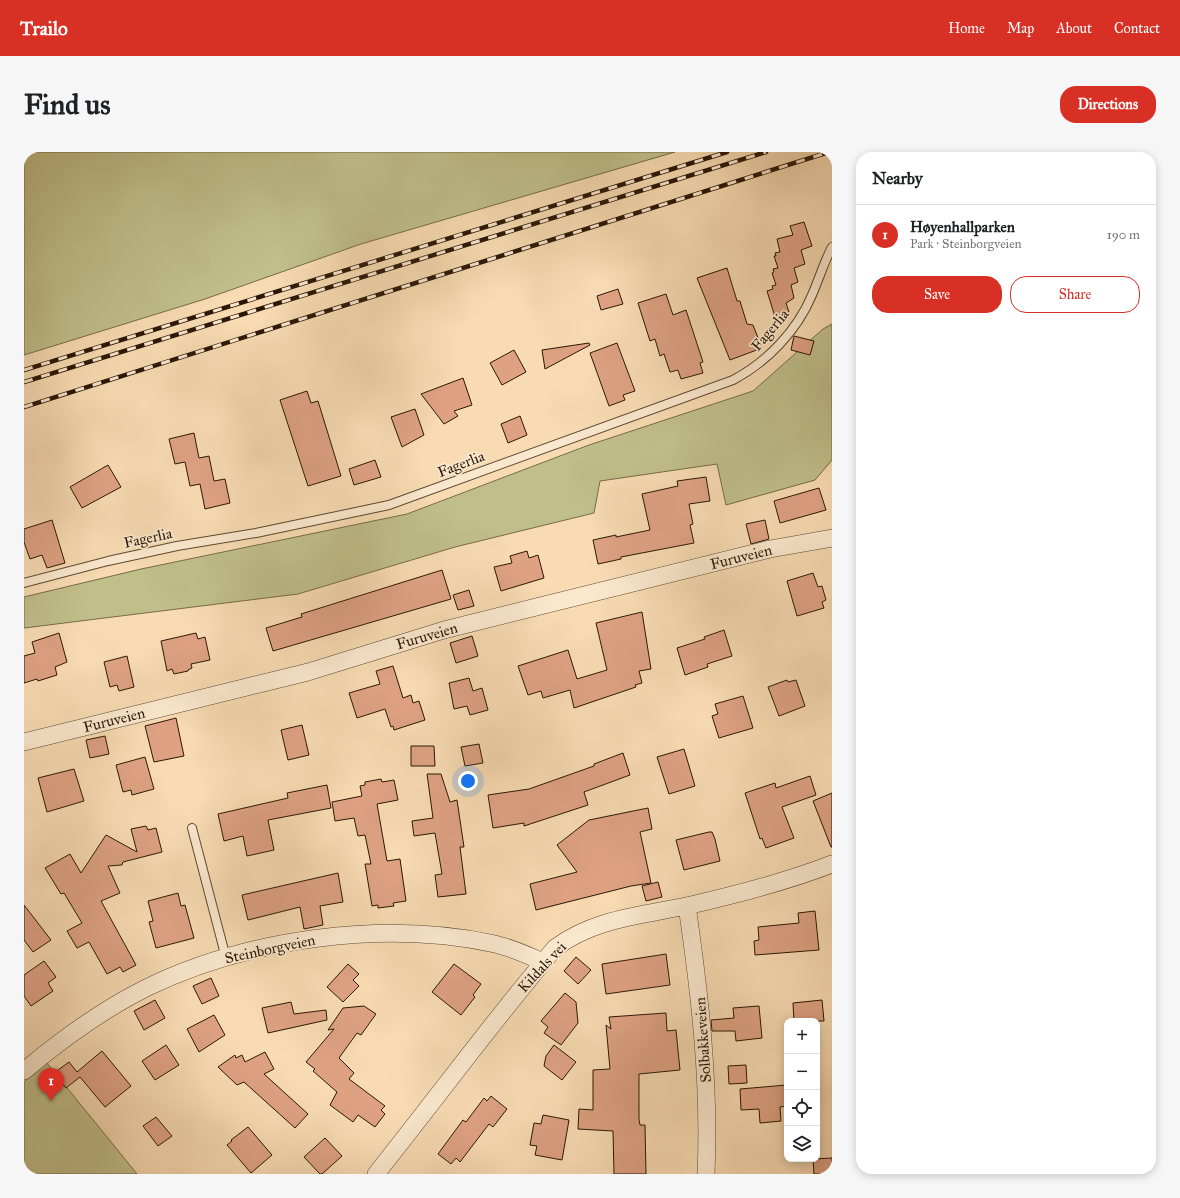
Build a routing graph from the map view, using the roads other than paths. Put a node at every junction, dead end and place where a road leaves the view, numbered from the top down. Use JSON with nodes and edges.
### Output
{"nodes":[{"id":1,"x":832,"y":247,"type":"edge"},
{"id":2,"x":832,"y":538,"type":"edge"},
{"id":3,"x":24,"y":584,"type":"edge"},
{"id":4,"x":24,"y":742,"type":"edge"},
{"id":5,"x":192,"y":828,"type":"dead end"},
{"id":6,"x":832,"y":864,"type":"edge"},
{"id":7,"x":687,"y":906,"type":"junction"},
{"id":8,"x":226,"y":958,"type":"junction"},
{"id":9,"x":543,"y":962,"type":"junction"},
{"id":10,"x":24,"y":1071,"type":"edge"},
{"id":11,"x":376,"y":1174,"type":"edge"},
{"id":12,"x":706,"y":1174,"type":"edge"}],
"edges":[{"from":1,"to":3,"type":"lane","name":"Fagerlia"},
{"from":2,"to":4,"type":"street","name":"Furuveien"},
{"from":5,"to":8,"type":"lane"},
{"from":6,"to":7,"type":"street","name":"Kildals vei"},
{"from":7,"to":9,"type":"street","name":"Kildals vei"},
{"from":7,"to":12,"type":"street","name":"Solbakkeveien"},
{"from":8,"to":9,"type":"street","name":"Steinborgveien"},
{"from":8,"to":10,"type":"street","name":"Steinborgveien"},
{"from":9,"to":11,"type":"street","name":"Kildals vei"}]}
